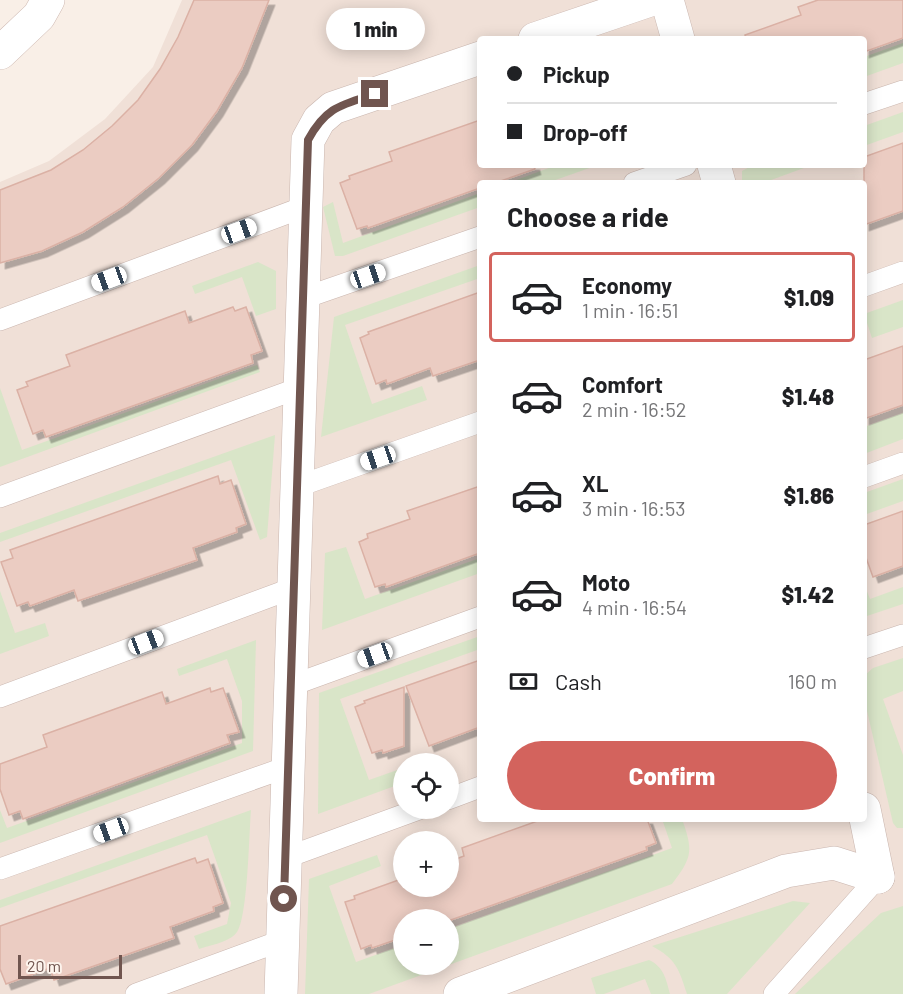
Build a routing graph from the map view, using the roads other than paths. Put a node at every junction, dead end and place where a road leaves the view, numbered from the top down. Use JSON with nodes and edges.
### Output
{"nodes":[{"id":1,"x":48,"y":0,"type":"edge"},
{"id":2,"x":650,"y":0,"type":"edge"},
{"id":3,"x":667,"y":0,"type":"edge"},
{"id":4,"x":544,"y":36,"type":"edge"},
{"id":5,"x":677,"y":36,"type":"edge"},
{"id":6,"x":0,"y":53,"type":"edge"},
{"id":7,"x":477,"y":59,"type":"edge"},
{"id":8,"x":903,"y":91,"type":"edge"},
{"id":9,"x":867,"y":103,"type":"edge"},
{"id":10,"x":677,"y":168,"type":"edge"},
{"id":11,"x":643,"y":180,"type":"edge"},
{"id":12,"x":304,"y":207,"type":"junction"},
{"id":13,"x":477,"y":238,"type":"edge"},
{"id":14,"x":903,"y":272,"type":"edge"},
{"id":15,"x":867,"y":285,"type":"edge"},
{"id":16,"x":301,"y":299,"type":"junction"},
{"id":17,"x":0,"y":320,"type":"edge"},
{"id":18,"x":299,"y":388,"type":"junction"},
{"id":19,"x":477,"y":423,"type":"edge"},
{"id":20,"x":903,"y":463,"type":"edge"},
{"id":21,"x":867,"y":476,"type":"edge"},
{"id":22,"x":296,"y":487,"type":"junction"},
{"id":23,"x":0,"y":497,"type":"edge"},
{"id":24,"x":293,"y":588,"type":"junction"},
{"id":25,"x":477,"y":618,"type":"edge"},
{"id":26,"x":903,"y":635,"type":"edge"},
{"id":27,"x":867,"y":647,"type":"edge"},
{"id":28,"x":290,"y":686,"type":"junction"},
{"id":29,"x":0,"y":697,"type":"edge"},
{"id":30,"x":288,"y":767,"type":"junction"},
{"id":31,"x":477,"y":789,"type":"edge"},
{"id":32,"x":459,"y":795,"type":"edge"},
{"id":33,"x":867,"y":816,"type":"edge"},
{"id":34,"x":393,"y":819,"type":"edge"},
{"id":35,"x":285,"y":858,"type":"junction"},
{"id":36,"x":0,"y":869,"type":"edge"},
{"id":37,"x":891,"y":873,"type":"edge"},
{"id":38,"x":283,"y":940,"type":"junction"},
{"id":39,"x":136,"y":994,"type":"edge"},
{"id":40,"x":281,"y":994,"type":"edge"},
{"id":41,"x":460,"y":994,"type":"edge"},
{"id":42,"x":774,"y":994,"type":"edge"}],
"edges":[{"from":1,"to":6,"type":"street"},
{"from":2,"to":4,"type":"street"},
{"from":3,"to":5,"type":"street"},
{"from":7,"to":12,"type":"street"},
{"from":8,"to":9,"type":"lane"},
{"from":10,"to":11,"type":"lane"},
{"from":12,"to":16,"type":"street"},
{"from":12,"to":17,"type":"lane"},
{"from":13,"to":16,"type":"lane"},
{"from":14,"to":15,"type":"lane"},
{"from":16,"to":18,"type":"street"},
{"from":18,"to":22,"type":"street"},
{"from":18,"to":23,"type":"lane"},
{"from":19,"to":22,"type":"lane"},
{"from":20,"to":21,"type":"lane"},
{"from":22,"to":24,"type":"street"},
{"from":24,"to":28,"type":"street"},
{"from":24,"to":29,"type":"lane"},
{"from":25,"to":28,"type":"lane"},
{"from":26,"to":27,"type":"lane"},
{"from":28,"to":30,"type":"street"},
{"from":30,"to":35,"type":"street"},
{"from":30,"to":36,"type":"lane"},
{"from":31,"to":32,"type":"lane"},
{"from":33,"to":37,"type":"street"},
{"from":34,"to":35,"type":"lane"},
{"from":35,"to":38,"type":"street"},
{"from":37,"to":41,"type":"street"},
{"from":37,"to":42,"type":"lane"},
{"from":38,"to":39,"type":"lane"},
{"from":38,"to":40,"type":"street"}]}
